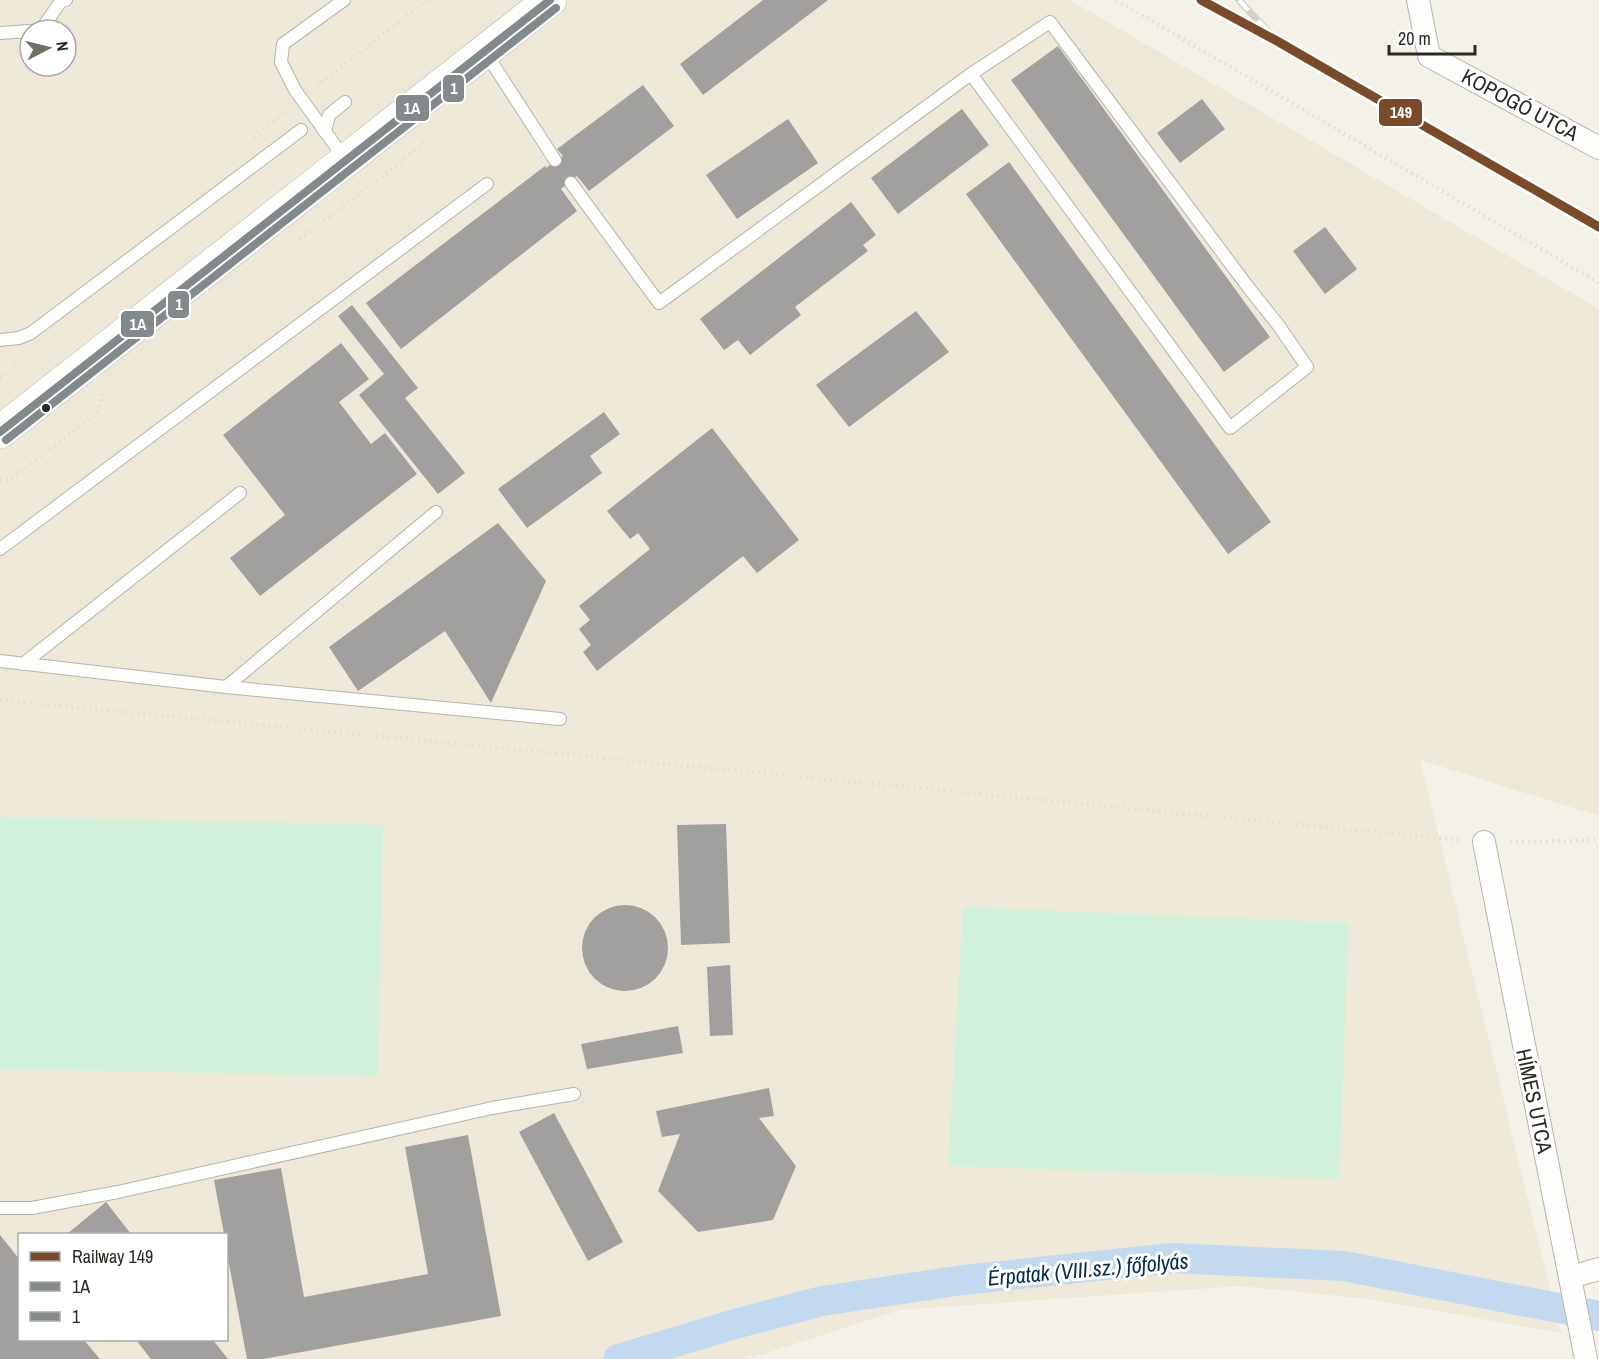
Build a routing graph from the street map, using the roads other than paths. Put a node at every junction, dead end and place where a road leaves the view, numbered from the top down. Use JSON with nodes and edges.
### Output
{"nodes":[{"id":1,"x":66,"y":0,"type":"edge"},
{"id":2,"x":344,"y":0,"type":"edge"},
{"id":3,"x":550,"y":0,"type":"edge"},
{"id":4,"x":1419,"y":0,"type":"edge"},
{"id":5,"x":49,"y":18,"type":"edge"},
{"id":6,"x":18,"y":32,"type":"edge"},
{"id":7,"x":0,"y":33,"type":"edge"},
{"id":8,"x":484,"y":51,"type":"junction"},
{"id":9,"x":971,"y":74,"type":"junction"},
{"id":10,"x":345,"y":102,"type":"dead end"},
{"id":11,"x":301,"y":130,"type":"dead end"},
{"id":12,"x":325,"y":132,"type":"junction"},
{"id":13,"x":1599,"y":148,"type":"edge"},
{"id":14,"x":345,"y":160,"type":"junction"},
{"id":15,"x":555,"y":160,"type":"dead end"},
{"id":16,"x":571,"y":183,"type":"dead end"},
{"id":17,"x":487,"y":184,"type":"dead end"},
{"id":18,"x":0,"y":340,"type":"edge"},
{"id":19,"x":0,"y":432,"type":"edge"},
{"id":20,"x":240,"y":493,"type":"dead end"},
{"id":21,"x":436,"y":512,"type":"dead end"},
{"id":22,"x":0,"y":549,"type":"edge"},
{"id":23,"x":0,"y":661,"type":"edge"},
{"id":24,"x":23,"y":664,"type":"junction"},
{"id":25,"x":226,"y":687,"type":"junction"},
{"id":26,"x":560,"y":719,"type":"dead end"},
{"id":27,"x":1484,"y":842,"type":"road end"},
{"id":28,"x":574,"y":1094,"type":"dead end"},
{"id":29,"x":0,"y":1208,"type":"edge"},
{"id":30,"x":1599,"y":1269,"type":"edge"},
{"id":31,"x":1572,"y":1286,"type":"junction"},
{"id":32,"x":1586,"y":1359,"type":"edge"}],
"edges":[{"from":1,"to":5,"type":"lane"},
{"from":2,"to":12,"type":"lane"},
{"from":3,"to":8,"type":"main road"},
{"from":4,"to":13,"type":"street","name":"KOPOGÓ UTCA"},
{"from":6,"to":7,"type":"lane"},
{"from":8,"to":14,"type":"main road"},
{"from":8,"to":15,"type":"lane"},
{"from":9,"to":9,"type":"lane"},
{"from":9,"to":16,"type":"lane"},
{"from":10,"to":12,"type":"lane"},
{"from":11,"to":18,"type":"lane"},
{"from":12,"to":14,"type":"lane"},
{"from":14,"to":19,"type":"main road"},
{"from":17,"to":22,"type":"lane"},
{"from":20,"to":24,"type":"lane"},
{"from":21,"to":25,"type":"lane"},
{"from":23,"to":24,"type":"lane"},
{"from":24,"to":25,"type":"lane"},
{"from":25,"to":26,"type":"lane"},
{"from":27,"to":31,"type":"street","name":"HÍMES UTCA"},
{"from":28,"to":29,"type":"lane"},
{"from":30,"to":31,"type":"street"},
{"from":31,"to":32,"type":"street","name":"HÍMES UTCA"}]}
